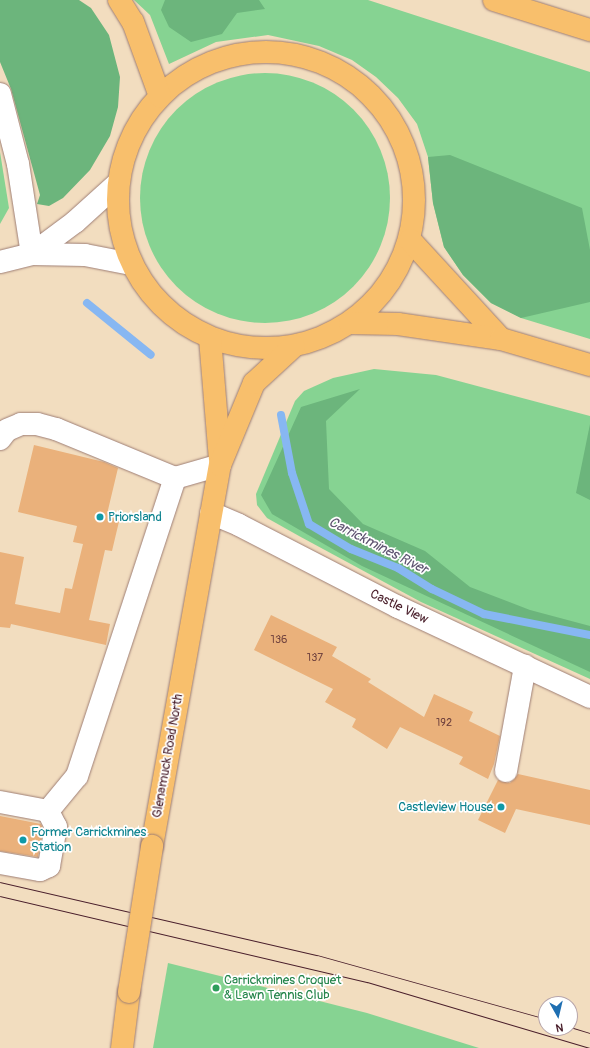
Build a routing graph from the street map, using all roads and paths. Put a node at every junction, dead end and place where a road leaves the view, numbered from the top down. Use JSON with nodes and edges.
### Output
{"nodes":[{"id":1,"x":118,"y":0,"type":"edge"},
{"id":2,"x":494,"y":0,"type":"edge"},
{"id":3,"x":590,"y":30,"type":"edge"},
{"id":4,"x":0,"y":94,"type":"edge"},
{"id":5,"x":160,"y":96,"type":"junction"},
{"id":6,"x":118,"y":183,"type":"junction"},
{"id":7,"x":410,"y":240,"type":"junction"},
{"id":8,"x":32,"y":254,"type":"junction"},
{"id":9,"x":0,"y":262,"type":"edge"},
{"id":10,"x":131,"y":264,"type":"junction"},
{"id":11,"x":350,"y":323,"type":"junction"},
{"id":12,"x":210,"y":338,"type":"junction"},
{"id":13,"x":501,"y":339,"type":"junction"},
{"id":14,"x":294,"y":346,"type":"junction"},
{"id":15,"x":590,"y":365,"type":"edge"},
{"id":16,"x":0,"y":439,"type":"edge"},
{"id":17,"x":220,"y":465,"type":"junction"},
{"id":18,"x":176,"y":478,"type":"junction"},
{"id":19,"x":211,"y":513,"type":"junction"},
{"id":20,"x":525,"y":666,"type":"junction"},
{"id":21,"x":590,"y":697,"type":"edge"},
{"id":22,"x":506,"y":771,"type":"dead end"},
{"id":23,"x":0,"y":802,"type":"edge"},
{"id":24,"x":48,"y":811,"type":"junction"},
{"id":25,"x":0,"y":862,"type":"edge"},
{"id":26,"x":122,"y":1048,"type":"edge"}],
"edges":[{"from":1,"to":5,"type":"main road"},
{"from":2,"to":3,"type":"main road"},
{"from":4,"to":8,"type":"street"},
{"from":5,"to":6,"type":"main road"},
{"from":5,"to":7,"type":"main road"},
{"from":6,"to":8,"type":"street"},
{"from":6,"to":10,"type":"main road"},
{"from":7,"to":11,"type":"main road"},
{"from":7,"to":13,"type":"main road"},
{"from":8,"to":9,"type":"street"},
{"from":8,"to":10,"type":"street"},
{"from":10,"to":12,"type":"main road"},
{"from":11,"to":13,"type":"main road"},
{"from":11,"to":14,"type":"main road"},
{"from":12,"to":14,"type":"main road"},
{"from":12,"to":17,"type":"main road","name":"Glenamuck Road North"},
{"from":13,"to":15,"type":"main road"},
{"from":14,"to":17,"type":"main road","name":"Glenamuck Road North"},
{"from":16,"to":18,"type":"street"},
{"from":17,"to":18,"type":"street"},
{"from":17,"to":19,"type":"main road","name":"Glenamuck Road North"},
{"from":18,"to":24,"type":"street"},
{"from":19,"to":20,"type":"street","name":"Castle View"},
{"from":19,"to":26,"type":"main road","name":"Glenamuck Road North","bridge":true},
{"from":20,"to":21,"type":"street","name":"Castle View"},
{"from":20,"to":22,"type":"street"},
{"from":23,"to":24,"type":"street"},
{"from":24,"to":25,"type":"street"}]}
